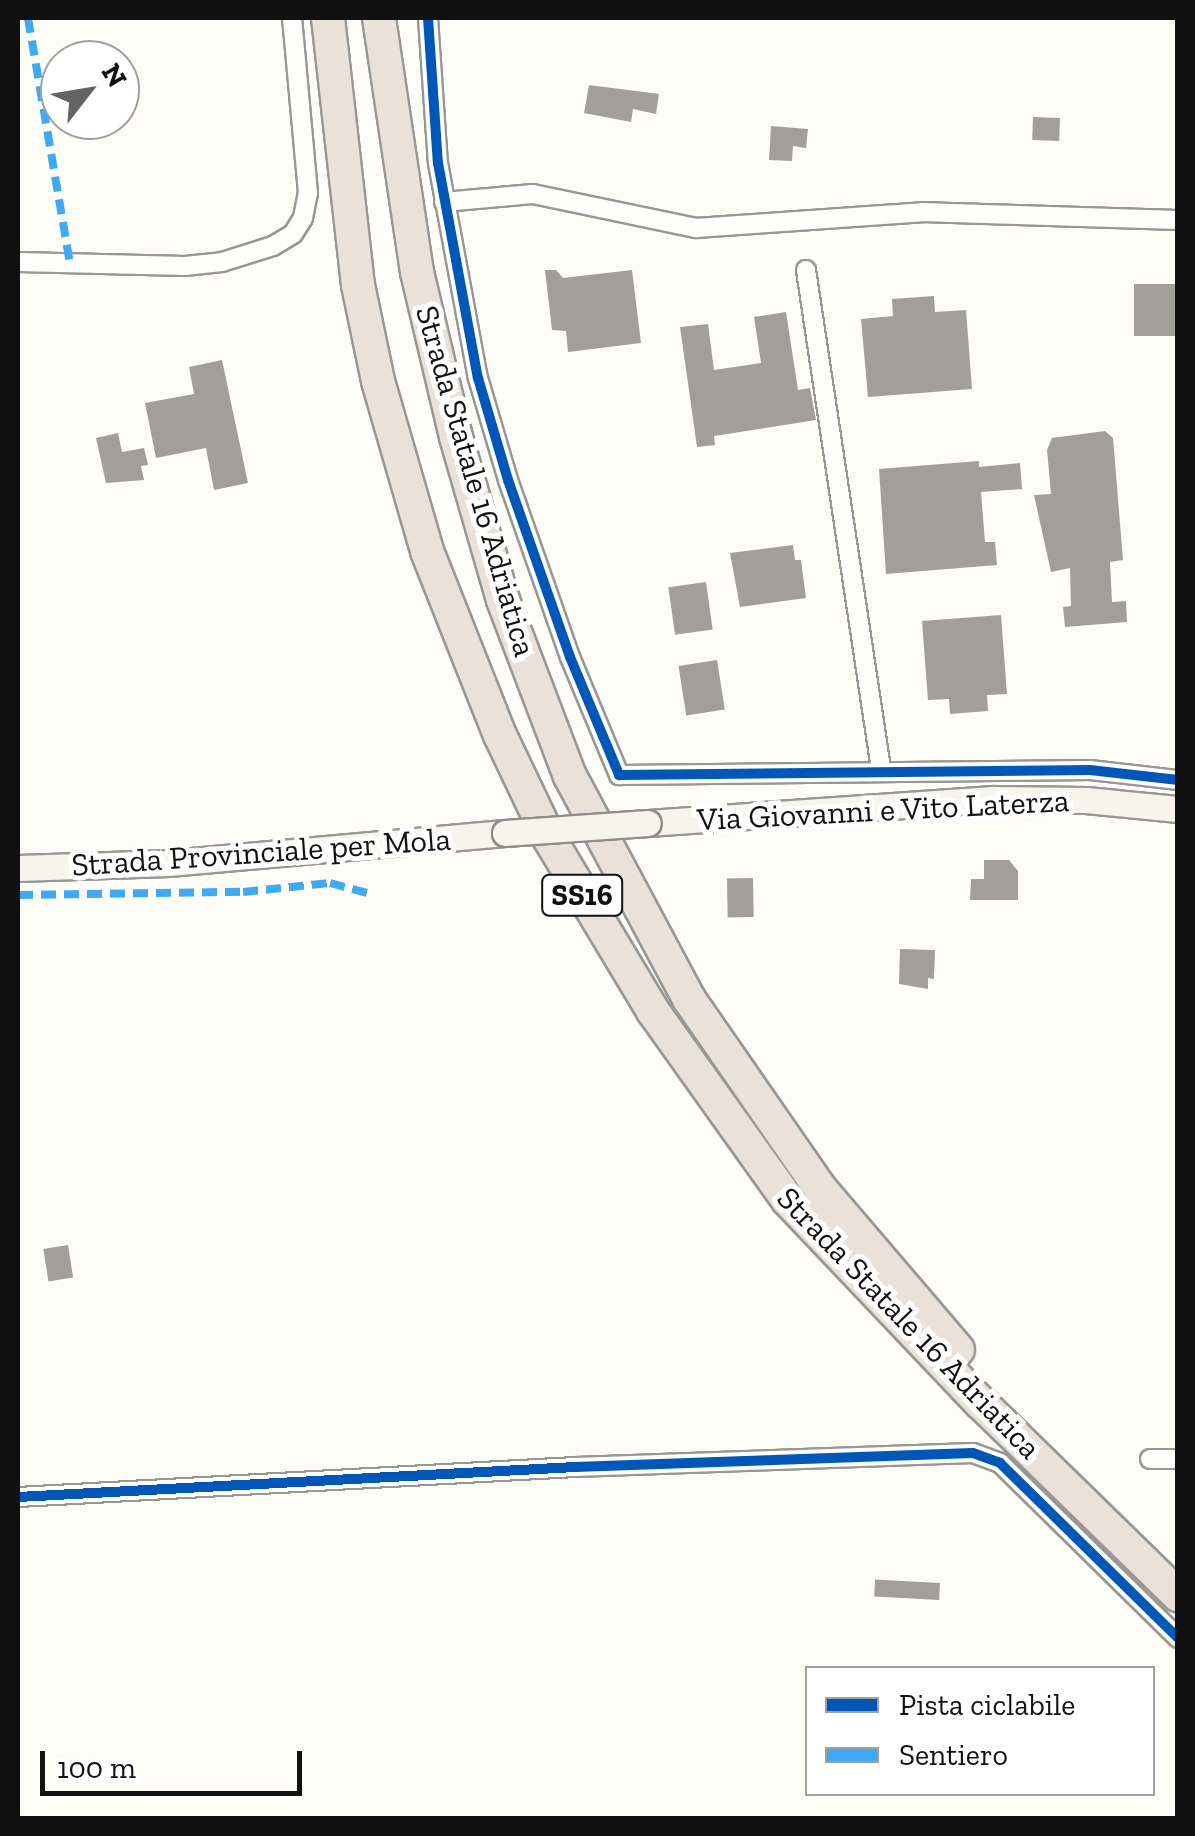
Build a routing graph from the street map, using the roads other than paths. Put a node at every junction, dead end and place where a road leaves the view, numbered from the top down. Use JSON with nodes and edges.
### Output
{"nodes":[{"id":1,"x":292,"y":18,"type":"edge"},
{"id":2,"x":328,"y":18,"type":"edge"},
{"id":3,"x":379,"y":18,"type":"edge"},
{"id":4,"x":428,"y":18,"type":"edge"},
{"id":5,"x":444,"y":202,"type":"junction"},
{"id":6,"x":1178,"y":220,"type":"edge"},
{"id":7,"x":18,"y":262,"type":"edge"},
{"id":8,"x":806,"y":270,"type":"dead end"},
{"id":9,"x":881,"y":769,"type":"junction"},
{"id":10,"x":1178,"y":780,"type":"edge"},
{"id":11,"x":1178,"y":809,"type":"edge"},
{"id":12,"x":505,"y":833,"type":"joint"},
{"id":13,"x":18,"y":868,"type":"edge"},
{"id":14,"x":1150,"y":1459,"type":"dead end"},
{"id":15,"x":1178,"y":1459,"type":"edge"},
{"id":16,"x":18,"y":1497,"type":"edge"},
{"id":17,"x":1178,"y":1568,"type":"edge"},
{"id":18,"x":1178,"y":1595,"type":"edge"},
{"id":19,"x":1178,"y":1638,"type":"edge"}],
"edges":[{"from":1,"to":7,"type":"street"},
{"from":2,"to":18,"type":"highway","name":"Strada Statale 16 Adriatica","number":"SS16"},
{"from":3,"to":17,"type":"highway","name":"Strada Statale 16 Adriatica","number":"SS16"},
{"from":4,"to":5,"type":"street"},
{"from":5,"to":6,"type":"street"},
{"from":5,"to":9,"type":"street"},
{"from":8,"to":9,"type":"street"},
{"from":9,"to":10,"type":"street"},
{"from":11,"to":12,"type":"street","name":"Via Giovanni e Vito Laterza","bridge":true},
{"from":12,"to":13,"type":"street","name":"Strada Provinciale per Mola"},
{"from":14,"to":15,"type":"street"},
{"from":16,"to":19,"type":"street"}]}
